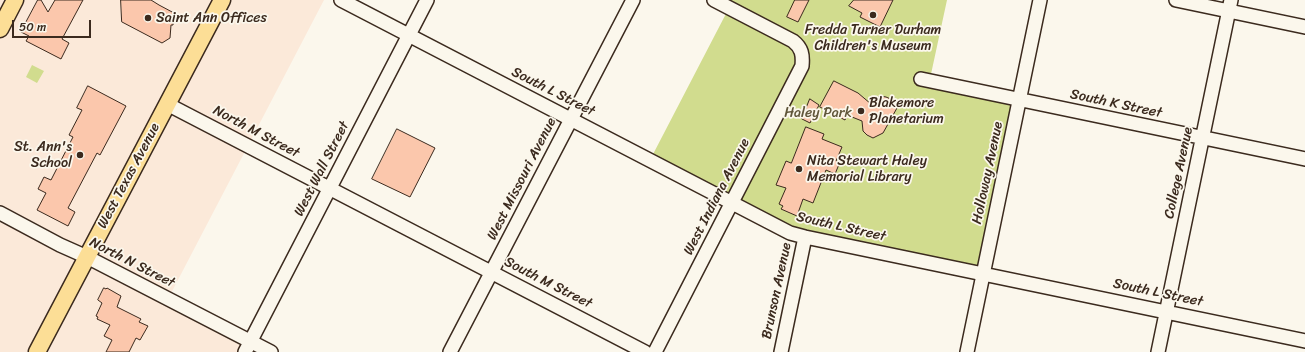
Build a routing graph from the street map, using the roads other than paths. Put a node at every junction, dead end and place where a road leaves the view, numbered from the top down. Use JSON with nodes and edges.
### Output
{"nodes":[{"id":1,"x":15,"y":0,"type":"edge"},
{"id":2,"x":222,"y":0,"type":"edge"},
{"id":3,"x":341,"y":0,"type":"edge"},
{"id":4,"x":427,"y":0,"type":"edge"},
{"id":5,"x":633,"y":0,"type":"edge"},
{"id":6,"x":714,"y":0,"type":"edge"},
{"id":7,"x":1040,"y":0,"type":"edge"},
{"id":8,"x":1176,"y":0,"type":"edge"},
{"id":9,"x":1230,"y":6,"type":"edge"},
{"id":10,"x":1,"y":23,"type":"edge"},
{"id":11,"x":1305,"y":27,"type":"edge"},
{"id":12,"x":409,"y":35,"type":"junction"},
{"id":13,"x":920,"y":79,"type":"dead end"},
{"id":14,"x":1020,"y":100,"type":"junction"},
{"id":15,"x":167,"y":104,"type":"junction"},
{"id":16,"x":571,"y":120,"type":"junction"},
{"id":17,"x":1202,"y":138,"type":"junction"},
{"id":18,"x":1305,"y":159,"type":"edge"},
{"id":19,"x":329,"y":189,"type":"junction"},
{"id":20,"x":732,"y":202,"type":"junction"},
{"id":21,"x":0,"y":213,"type":"edge"},
{"id":22,"x":805,"y":237,"type":"junction"},
{"id":23,"x":87,"y":257,"type":"junction"},
{"id":24,"x":492,"y":272,"type":"junction"},
{"id":25,"x":983,"y":274,"type":"junction"},
{"id":26,"x":1167,"y":311,"type":"junction"},
{"id":27,"x":1305,"y":340,"type":"edge"},
{"id":28,"x":248,"y":347,"type":"edge"},
{"id":29,"x":37,"y":352,"type":"edge"},
{"id":30,"x":271,"y":352,"type":"edge"},
{"id":31,"x":450,"y":352,"type":"edge"},
{"id":32,"x":645,"y":352,"type":"edge"},
{"id":33,"x":655,"y":352,"type":"edge"},
{"id":34,"x":781,"y":352,"type":"edge"},
{"id":35,"x":967,"y":352,"type":"edge"},
{"id":36,"x":1158,"y":352,"type":"edge"}],
"edges":[{"from":1,"to":10,"type":"main road"},
{"from":2,"to":15,"type":"main road","name":"West Texas Avenue"},
{"from":3,"to":12,"type":"street","name":"South L Street"},
{"from":4,"to":12,"type":"street","name":"West Wall Street"},
{"from":5,"to":16,"type":"street","name":"West Missouri Avenue"},
{"from":6,"to":20,"type":"street","name":"West Indiana Avenue"},
{"from":7,"to":14,"type":"street","name":"Holloway Avenue"},
{"from":8,"to":9,"type":"street"},
{"from":9,"to":11,"type":"street"},
{"from":9,"to":17,"type":"street","name":"College Avenue"},
{"from":12,"to":16,"type":"street","name":"South L Street"},
{"from":12,"to":19,"type":"street","name":"West Wall Street"},
{"from":13,"to":14,"type":"street","name":"South K Street"},
{"from":14,"to":17,"type":"street","name":"South K Street"},
{"from":14,"to":25,"type":"street","name":"Holloway Avenue"},
{"from":15,"to":19,"type":"street","name":"North M Street"},
{"from":15,"to":23,"type":"main road","name":"West Texas Avenue"},
{"from":16,"to":20,"type":"street","name":"South L Street"},
{"from":16,"to":24,"type":"street","name":"West Missouri Avenue"},
{"from":17,"to":18,"type":"street","name":"South K Street"},
{"from":17,"to":26,"type":"street","name":"College Avenue"},
{"from":19,"to":24,"type":"street","name":"South M Street"},
{"from":19,"to":28,"type":"street","name":"West Wall Street"},
{"from":20,"to":22,"type":"street","name":"South L Street"},
{"from":20,"to":33,"type":"street","name":"West Indiana Avenue"},
{"from":21,"to":23,"type":"street","name":"North N Street"},
{"from":22,"to":25,"type":"street","name":"South L Street"},
{"from":22,"to":34,"type":"street","name":"Brunson Avenue"},
{"from":23,"to":28,"type":"street","name":"North N Street"},
{"from":23,"to":29,"type":"main road","name":"West Texas Avenue"},
{"from":24,"to":31,"type":"street","name":"West Missouri Avenue"},
{"from":24,"to":32,"type":"street","name":"South M Street"},
{"from":25,"to":26,"type":"street","name":"South L Street"},
{"from":25,"to":35,"type":"street","name":"Holloway Avenue"},
{"from":26,"to":27,"type":"street","name":"South L Street"},
{"from":26,"to":36,"type":"street","name":"College Avenue"},
{"from":28,"to":30,"type":"street","name":"North N Street"}]}
